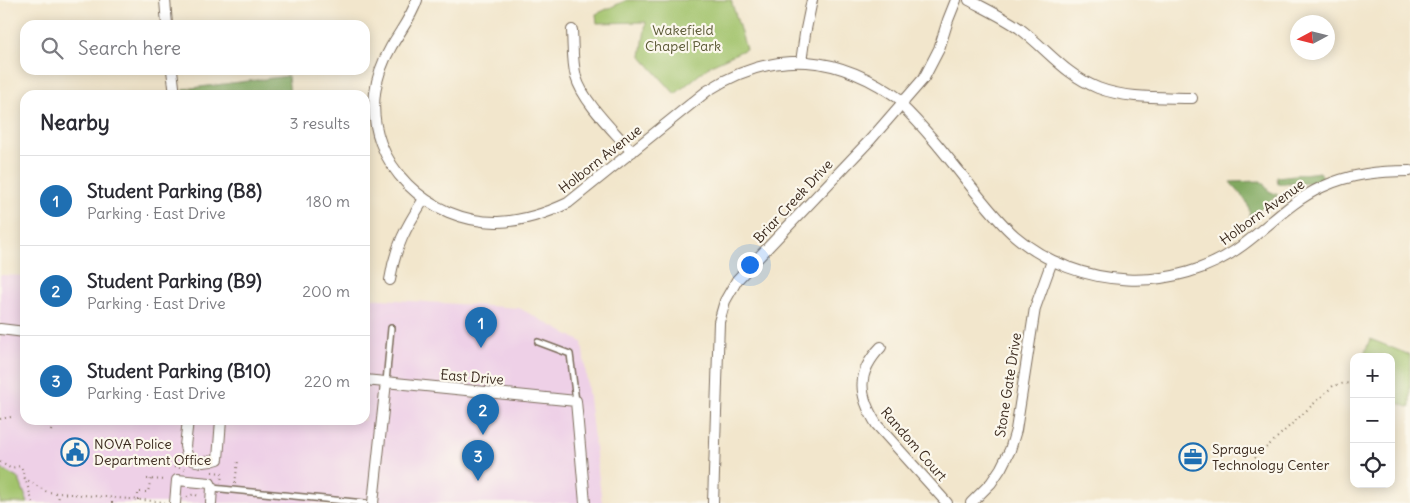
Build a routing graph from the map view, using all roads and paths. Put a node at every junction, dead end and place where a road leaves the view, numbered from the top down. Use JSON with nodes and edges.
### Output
{"nodes":[{"id":1,"x":165,"y":0,"type":"edge"},
{"id":2,"x":417,"y":0,"type":"edge"},
{"id":3,"x":812,"y":0,"type":"edge"},
{"id":4,"x":956,"y":0,"type":"edge"},
{"id":5,"x":969,"y":0,"type":"edge"},
{"id":6,"x":167,"y":20,"type":"edge"},
{"id":7,"x":572,"y":30,"type":"dead end"},
{"id":8,"x":801,"y":62,"type":"junction"},
{"id":9,"x":173,"y":75,"type":"edge"},
{"id":10,"x":174,"y":90,"type":"edge"},
{"id":11,"x":1192,"y":98,"type":"dead end"},
{"id":12,"x":902,"y":104,"type":"junction"},
{"id":13,"x":632,"y":152,"type":"junction"},
{"id":14,"x":1410,"y":170,"type":"edge"},
{"id":15,"x":424,"y":199,"type":"junction"},
{"id":16,"x":1052,"y":261,"type":"junction"},
{"id":17,"x":390,"y":280,"type":"dead end"},
{"id":18,"x":391,"y":328,"type":"dead end"},
{"id":19,"x":0,"y":330,"type":"edge"},
{"id":20,"x":20,"y":332,"type":"edge"},
{"id":21,"x":538,"y":342,"type":"dead end"},
{"id":22,"x":881,"y":347,"type":"dead end"},
{"id":23,"x":370,"y":380,"type":"edge"},
{"id":24,"x":386,"y":382,"type":"junction"},
{"id":25,"x":1350,"y":384,"type":"edge"},
{"id":26,"x":576,"y":400,"type":"junction"},
{"id":27,"x":11,"y":418,"type":"dead end"},
{"id":28,"x":0,"y":419,"type":"edge"},
{"id":29,"x":52,"y":425,"type":"edge"},
{"id":30,"x":187,"y":425,"type":"edge"},
{"id":31,"x":221,"y":425,"type":"edge"},
{"id":32,"x":51,"y":431,"type":"dead end"},
{"id":33,"x":176,"y":448,"type":"dead end"},
{"id":34,"x":1254,"y":458,"type":"dead end"},
{"id":35,"x":238,"y":461,"type":"dead end"},
{"id":36,"x":0,"y":462,"type":"edge"},
{"id":37,"x":174,"y":474,"type":"dead end"},
{"id":38,"x":24,"y":478,"type":"junction"},
{"id":39,"x":151,"y":478,"type":"junction"},
{"id":40,"x":147,"y":479,"type":"dead end"},
{"id":41,"x":173,"y":480,"type":"dead end"},
{"id":42,"x":217,"y":485,"type":"junction"},
{"id":43,"x":228,"y":486,"type":"dead end"},
{"id":44,"x":235,"y":486,"type":"dead end"},
{"id":45,"x":59,"y":494,"type":"junction"},
{"id":46,"x":112,"y":498,"type":"junction"},
{"id":47,"x":138,"y":500,"type":"junction"},
{"id":48,"x":178,"y":502,"type":"edge"},
{"id":49,"x":206,"y":502,"type":"edge"},
{"id":50,"x":32,"y":503,"type":"edge"},
{"id":51,"x":58,"y":503,"type":"edge"},
{"id":52,"x":112,"y":503,"type":"edge"},
{"id":53,"x":365,"y":503,"type":"edge"},
{"id":54,"x":374,"y":503,"type":"edge"},
{"id":55,"x":585,"y":503,"type":"edge"},
{"id":56,"x":713,"y":503,"type":"edge"},
{"id":57,"x":947,"y":503,"type":"edge"},
{"id":58,"x":971,"y":503,"type":"edge"}],
"edges":[{"from":1,"to":6,"type":"street"},
{"from":2,"to":15,"type":"street","name":"Holborn Avenue"},
{"from":3,"to":8,"type":"street"},
{"from":4,"to":12,"type":"street","name":"Briar Creek Drive"},
{"from":5,"to":11,"type":"street"},
{"from":7,"to":13,"type":"street"},
{"from":8,"to":12,"type":"street","name":"Holborn Avenue"},
{"from":8,"to":13,"type":"street","name":"Holborn Avenue"},
{"from":9,"to":10,"type":"street"},
{"from":12,"to":16,"type":"street","name":"Holborn Avenue"},
{"from":12,"to":56,"type":"street","name":"Briar Creek Drive"},
{"from":13,"to":15,"type":"street","name":"Holborn Avenue"},
{"from":14,"to":16,"type":"street","name":"Holborn Avenue"},
{"from":15,"to":17,"type":"street"},
{"from":16,"to":58,"type":"street","name":"Stone Gate Drive"},
{"from":18,"to":24,"type":"lane"},
{"from":19,"to":20,"type":"street"},
{"from":21,"to":26,"type":"lane"},
{"from":22,"to":57,"type":"street","name":"Random Court"},
{"from":23,"to":24,"type":"street","name":"East Drive"},
{"from":24,"to":26,"type":"street","name":"East Drive"},
{"from":24,"to":54,"type":"street"},
{"from":25,"to":34,"type":"path"},
{"from":26,"to":55,"type":"street"},
{"from":27,"to":28,"type":"path"},
{"from":29,"to":32,"type":"path"},
{"from":30,"to":31,"type":"street"},
{"from":33,"to":37,"type":"path"},
{"from":35,"to":44,"type":"path"},
{"from":36,"to":38,"type":"path"},
{"from":38,"to":45,"type":"path"},
{"from":38,"to":50,"type":"path"},
{"from":39,"to":40,"type":"path"},
{"from":39,"to":41,"type":"path"},
{"from":39,"to":47,"type":"path"},
{"from":42,"to":43,"type":"path"},
{"from":42,"to":48,"type":"street"},
{"from":42,"to":49,"type":"street"},
{"from":42,"to":53,"type":"lane"},
{"from":45,"to":46,"type":"path"},
{"from":45,"to":51,"type":"path"},
{"from":46,"to":47,"type":"path"},
{"from":46,"to":52,"type":"path"},
{"from":47,"to":48,"type":"path"},
{"from":48,"to":49,"type":"path"}]}
